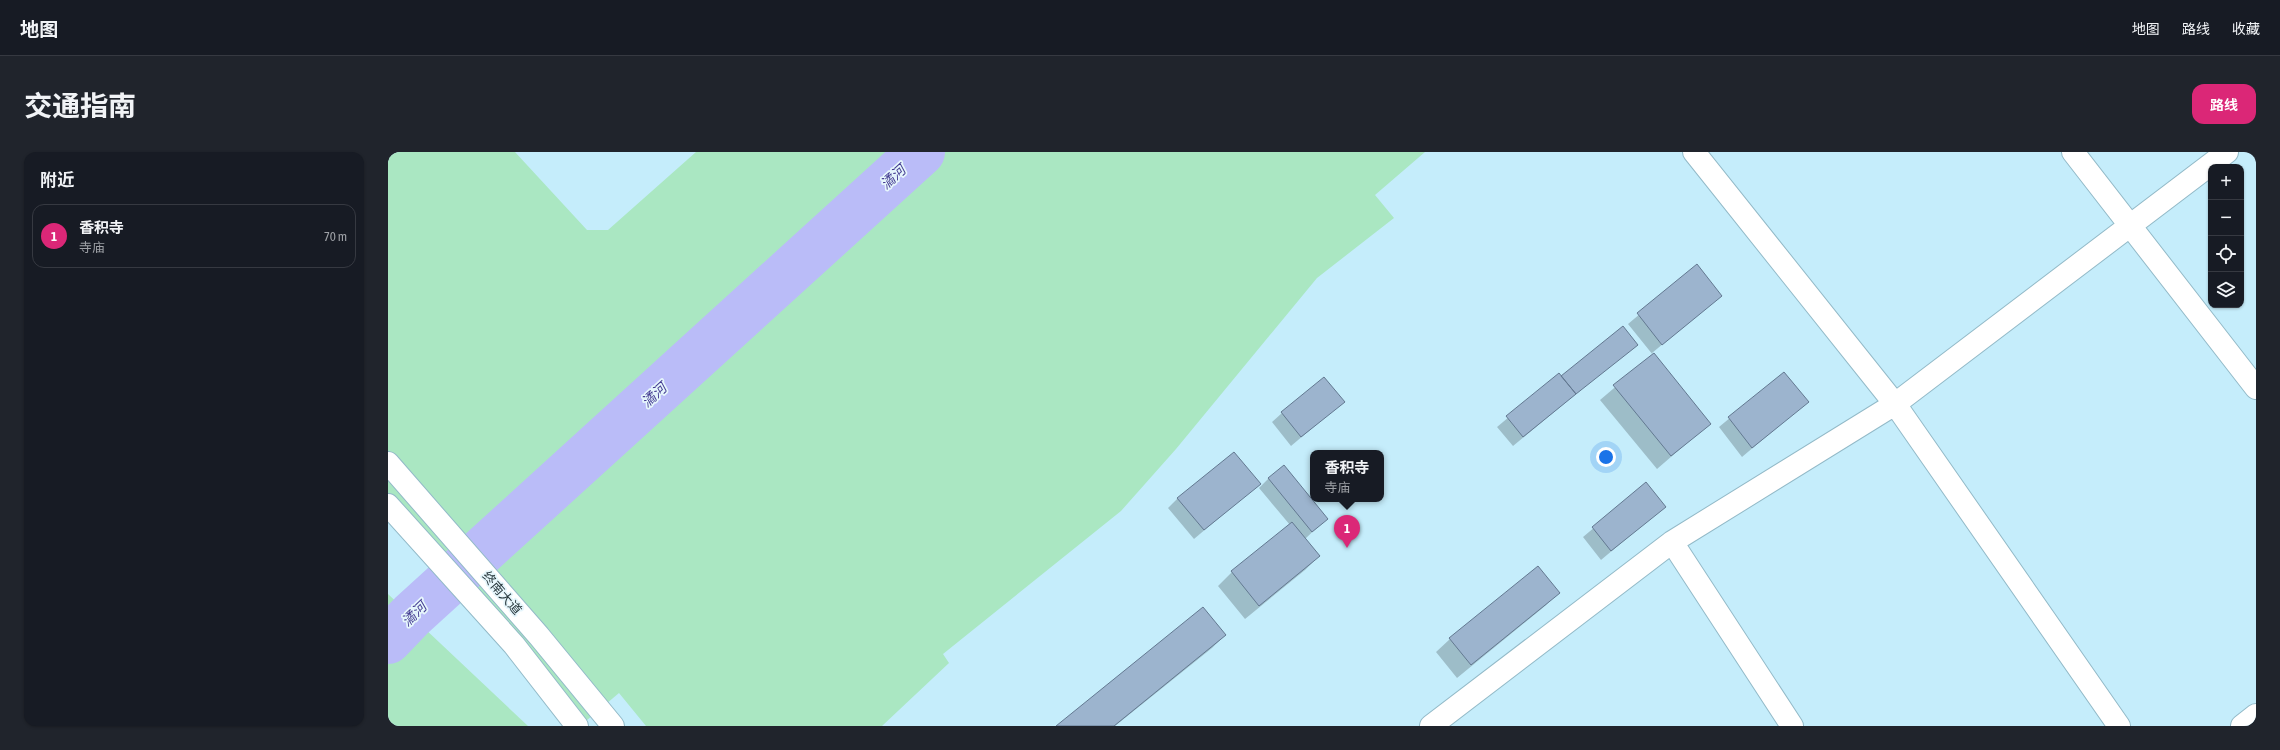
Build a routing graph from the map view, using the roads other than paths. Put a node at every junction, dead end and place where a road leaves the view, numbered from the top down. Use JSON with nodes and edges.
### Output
{"nodes":[{"id":1,"x":1694,"y":152,"type":"edge"},
{"id":2,"x":2073,"y":152,"type":"edge"},
{"id":3,"x":2227,"y":152,"type":"edge"},
{"id":4,"x":2129,"y":226,"type":"junction"},
{"id":5,"x":2256,"y":388,"type":"edge"},
{"id":6,"x":1895,"y":404,"type":"junction"},
{"id":7,"x":388,"y":463,"type":"edge"},
{"id":8,"x":388,"y":505,"type":"edge"},
{"id":9,"x":1672,"y":542,"type":"junction"},
{"id":10,"x":2256,"y":715,"type":"edge"},
{"id":11,"x":577,"y":726,"type":"edge"},
{"id":12,"x":613,"y":726,"type":"edge"},
{"id":13,"x":1431,"y":726,"type":"edge"},
{"id":14,"x":1792,"y":726,"type":"edge"},
{"id":15,"x":2119,"y":726,"type":"edge"},
{"id":16,"x":2242,"y":726,"type":"edge"}],
"edges":[{"from":1,"to":6,"type":"main road"},
{"from":2,"to":4,"type":"main road"},
{"from":3,"to":4,"type":"main road"},
{"from":4,"to":5,"type":"main road"},
{"from":4,"to":6,"type":"main road"},
{"from":6,"to":9,"type":"main road"},
{"from":6,"to":15,"type":"main road"},
{"from":7,"to":12,"type":"main road","name":"终南大道"},
{"from":8,"to":11,"type":"main road","name":"终南大道"},
{"from":9,"to":13,"type":"main road"},
{"from":9,"to":14,"type":"main road"},
{"from":10,"to":16,"type":"main road"}]}
